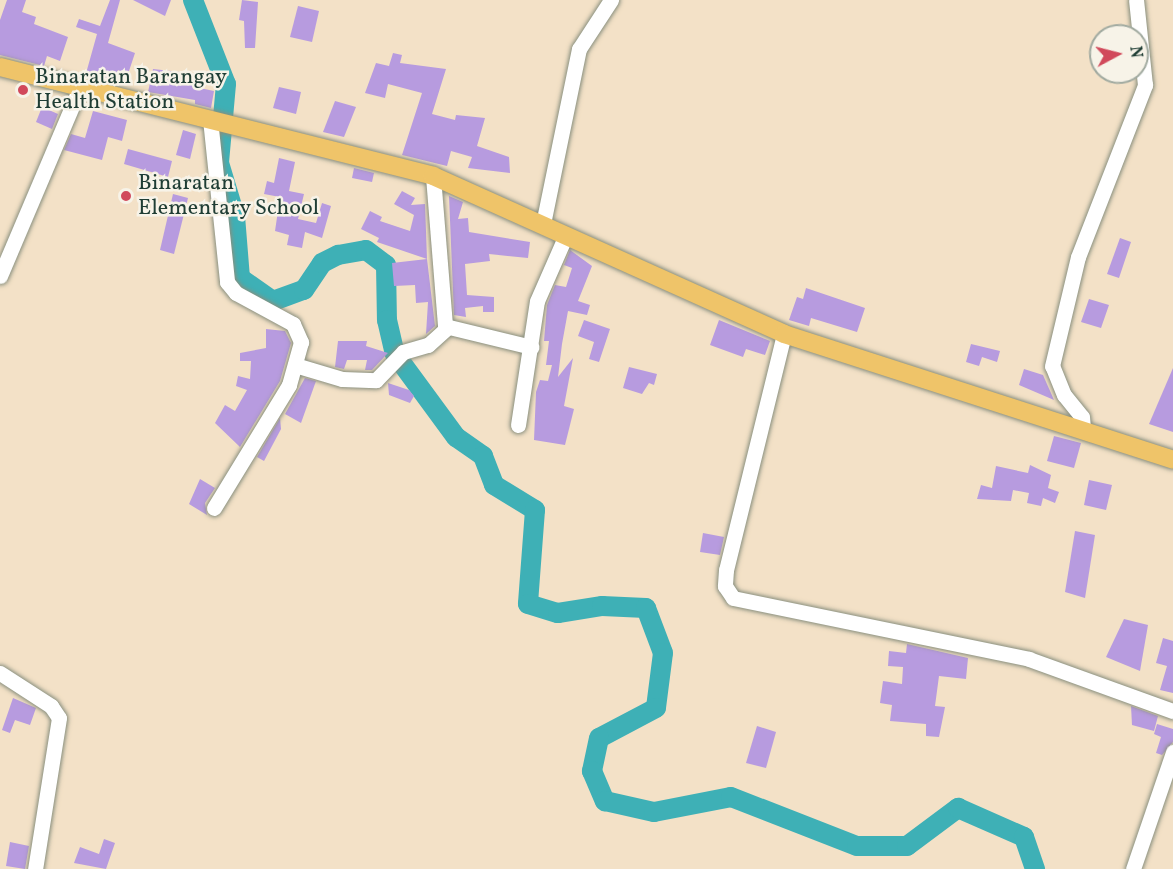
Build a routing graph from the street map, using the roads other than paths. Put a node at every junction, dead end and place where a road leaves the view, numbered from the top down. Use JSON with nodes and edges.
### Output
{"nodes":[{"id":1,"x":611,"y":0,"type":"edge"},
{"id":2,"x":1136,"y":0,"type":"edge"},
{"id":3,"x":0,"y":67,"type":"edge"},
{"id":4,"x":80,"y":90,"type":"junction"},
{"id":5,"x":221,"y":121,"type":"junction"},
{"id":6,"x":433,"y":176,"type":"junction"},
{"id":7,"x":543,"y":224,"type":"junction"},
{"id":8,"x":566,"y":235,"type":"junction"},
{"id":9,"x":0,"y":276,"type":"edge"},
{"id":10,"x":447,"y":328,"type":"junction"},
{"id":11,"x":784,"y":334,"type":"junction"},
{"id":12,"x":532,"y":347,"type":"junction"},
{"id":13,"x":295,"y":366,"type":"junction"},
{"id":14,"x":518,"y":425,"type":"dead end"},
{"id":15,"x":1083,"y":428,"type":"junction"},
{"id":16,"x":1173,"y":460,"type":"edge"},
{"id":17,"x":214,"y":508,"type":"dead end"},
{"id":18,"x":0,"y":673,"type":"edge"},
{"id":19,"x":1173,"y":711,"type":"edge"},
{"id":20,"x":1173,"y":752,"type":"edge"},
{"id":21,"x":34,"y":869,"type":"edge"},
{"id":22,"x":1133,"y":869,"type":"edge"}],
"edges":[{"from":1,"to":7,"type":"street"},
{"from":2,"to":15,"type":"street"},
{"from":3,"to":4,"type":"main road"},
{"from":4,"to":5,"type":"main road"},
{"from":4,"to":9,"type":"street"},
{"from":5,"to":6,"type":"main road"},
{"from":5,"to":13,"type":"street"},
{"from":6,"to":7,"type":"main road"},
{"from":6,"to":10,"type":"street"},
{"from":7,"to":8,"type":"main road"},
{"from":8,"to":11,"type":"main road"},
{"from":8,"to":12,"type":"street"},
{"from":10,"to":12,"type":"street"},
{"from":10,"to":13,"type":"street"},
{"from":11,"to":15,"type":"main road"},
{"from":11,"to":19,"type":"street"},
{"from":12,"to":14,"type":"street"},
{"from":13,"to":17,"type":"street"},
{"from":15,"to":16,"type":"main road"},
{"from":18,"to":21,"type":"street"},
{"from":20,"to":22,"type":"street"}]}
